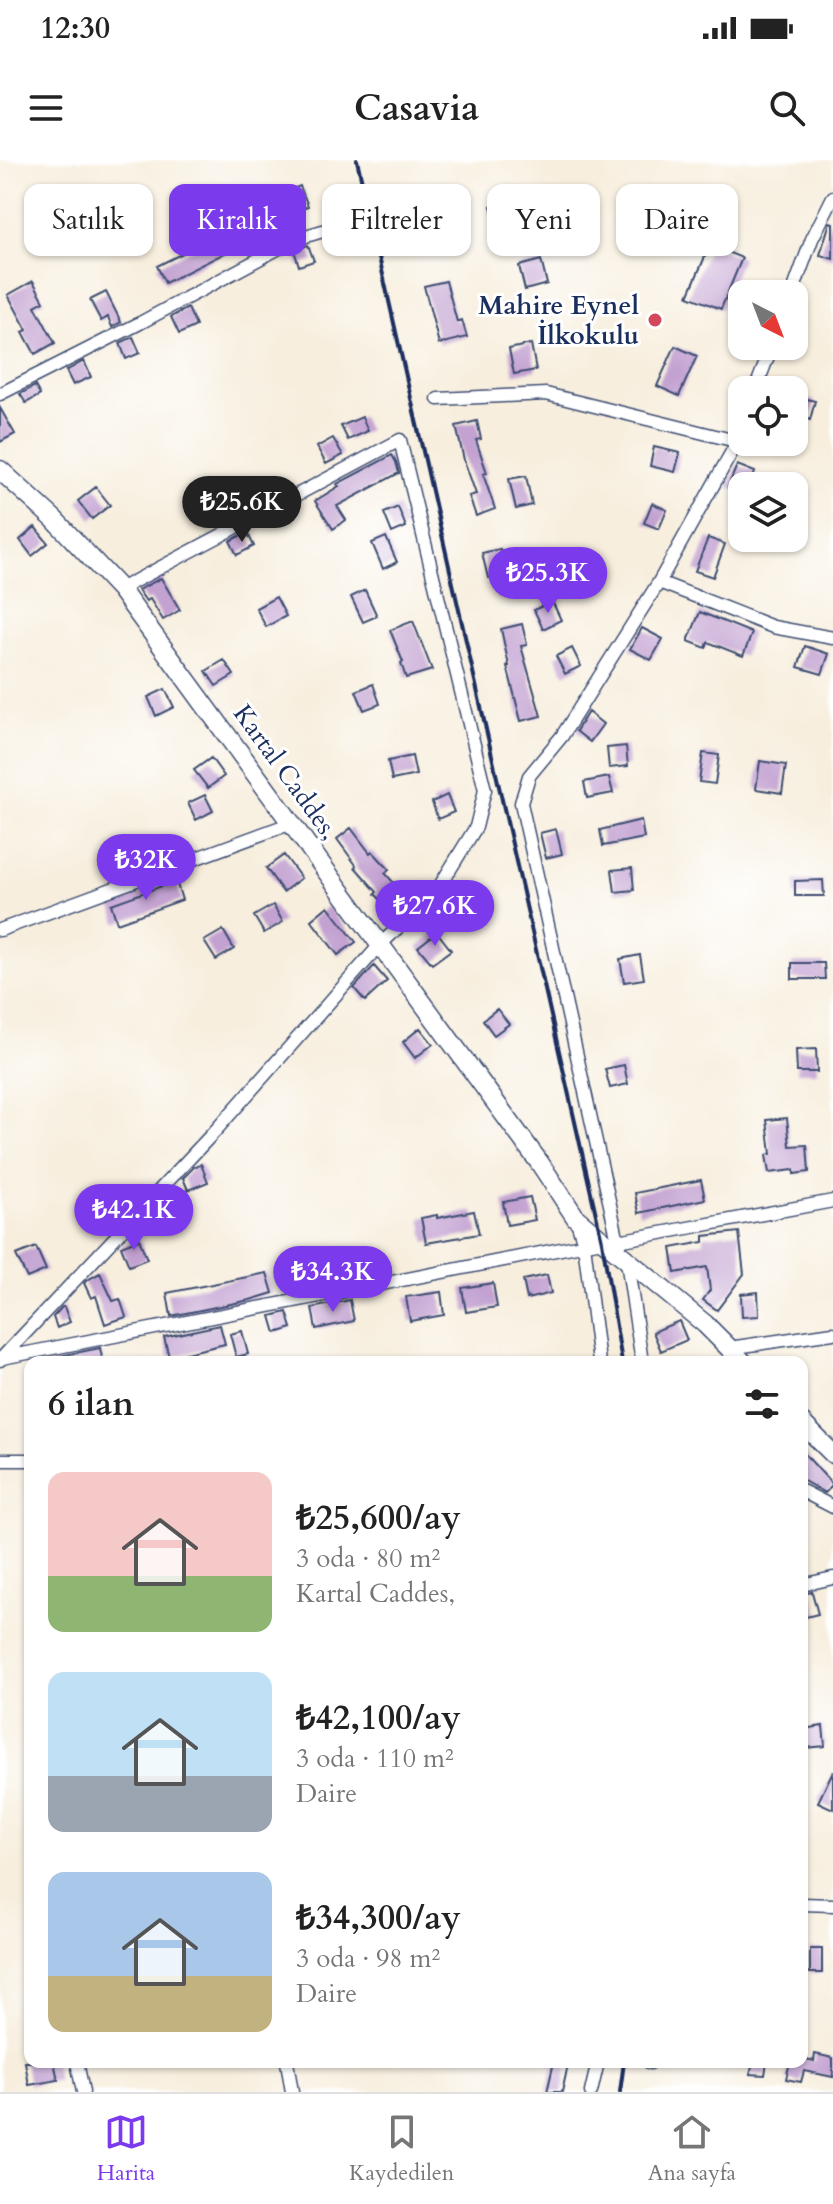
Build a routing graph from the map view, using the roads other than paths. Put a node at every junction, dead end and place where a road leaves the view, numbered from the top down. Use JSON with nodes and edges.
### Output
{"nodes":[{"id":1,"x":833,"y":197,"type":"edge"},
{"id":2,"x":322,"y":231,"type":"edge"},
{"id":3,"x":797,"y":280,"type":"edge"},
{"id":4,"x":0,"y":394,"type":"edge"},
{"id":5,"x":438,"y":399,"type":"dead end"},
{"id":6,"x":728,"y":439,"type":"edge"},
{"id":7,"x":728,"y":456,"type":"edge"},
{"id":8,"x":0,"y":470,"type":"edge"},
{"id":9,"x":659,"y":582,"type":"junction"},
{"id":10,"x":120,"y":589,"type":"junction"},
{"id":11,"x":833,"y":638,"type":"edge"},
{"id":12,"x":292,"y":823,"type":"junction"},
{"id":13,"x":0,"y":930,"type":"edge"},
{"id":14,"x":380,"y":945,"type":"junction"},
{"id":15,"x":833,"y":1201,"type":"edge"},
{"id":16,"x":601,"y":1242,"type":"junction"},
{"id":17,"x":627,"y":1261,"type":"junction"},
{"id":18,"x":833,"y":1333,"type":"edge"},
{"id":19,"x":729,"y":1348,"type":"junction"},
{"id":20,"x":599,"y":1356,"type":"edge"},
{"id":21,"x":641,"y":1356,"type":"edge"},
{"id":22,"x":737,"y":1356,"type":"edge"},
{"id":23,"x":1,"y":1359,"type":"edge"},
{"id":24,"x":808,"y":1429,"type":"edge"},
{"id":25,"x":833,"y":1454,"type":"edge"},
{"id":26,"x":0,"y":1460,"type":"edge"},
{"id":27,"x":24,"y":1460,"type":"edge"},
{"id":28,"x":808,"y":1494,"type":"edge"},
{"id":29,"x":833,"y":1507,"type":"edge"},
{"id":30,"x":833,"y":1578,"type":"edge"},
{"id":31,"x":808,"y":1584,"type":"edge"},
{"id":32,"x":808,"y":1904,"type":"edge"},
{"id":33,"x":833,"y":1905,"type":"edge"},
{"id":34,"x":78,"y":2068,"type":"edge"},
{"id":35,"x":288,"y":2068,"type":"edge"},
{"id":36,"x":597,"y":2068,"type":"edge"},
{"id":37,"x":83,"y":2092,"type":"edge"},
{"id":38,"x":292,"y":2092,"type":"edge"},
{"id":39,"x":591,"y":2092,"type":"edge"}],
"edges":[{"from":1,"to":3,"type":"street"},
{"from":2,"to":4,"type":"street"},
{"from":5,"to":6,"type":"street"},
{"from":7,"to":9,"type":"street"},
{"from":8,"to":10,"type":"main road","name":"Kartal Caddes,"},
{"from":9,"to":11,"type":"street"},
{"from":9,"to":16,"type":"street"},
{"from":10,"to":12,"type":"main road","name":"Kartal Caddes,"},
{"from":10,"to":14,"type":"street"},
{"from":12,"to":13,"type":"street"},
{"from":12,"to":14,"type":"main road","name":"Kartal Caddes,"},
{"from":14,"to":16,"type":"main road","name":"Kartal Caddes,"},
{"from":14,"to":23,"type":"street"},
{"from":15,"to":16,"type":"street"},
{"from":16,"to":17,"type":"main road","name":"Kartal Caddes,"},
{"from":16,"to":20,"type":"street"},
{"from":16,"to":23,"type":"street"},
{"from":17,"to":19,"type":"main road","name":"Kartal Caddes,"},
{"from":17,"to":21,"type":"street"},
{"from":18,"to":19,"type":"street"},
{"from":19,"to":22,"type":"main road","name":"Kartal Caddes,"},
{"from":24,"to":25,"type":"main road"},
{"from":26,"to":27,"type":"street"},
{"from":28,"to":29,"type":"street"},
{"from":30,"to":31,"type":"street"},
{"from":32,"to":33,"type":"street"},
{"from":34,"to":37,"type":"street"},
{"from":35,"to":38,"type":"street"},
{"from":36,"to":39,"type":"street"}]}
